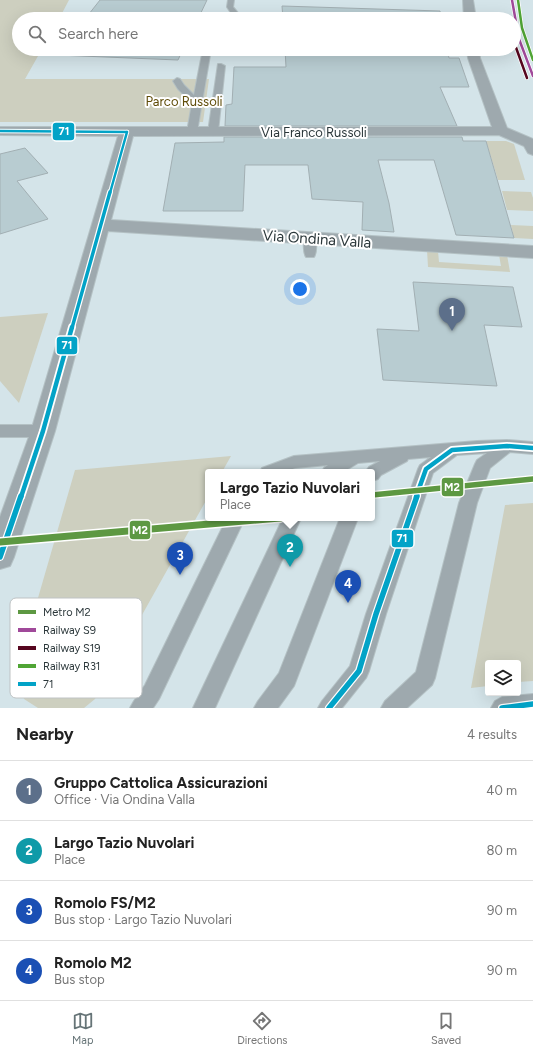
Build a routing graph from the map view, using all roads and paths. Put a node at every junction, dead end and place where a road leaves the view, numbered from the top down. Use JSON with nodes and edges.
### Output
{"nodes":[{"id":1,"x":231,"y":0,"type":"edge"},
{"id":2,"x":468,"y":0,"type":"edge"},
{"id":3,"x":234,"y":12,"type":"edge"},
{"id":4,"x":469,"y":12,"type":"edge"},
{"id":5,"x":205,"y":56,"type":"edge"},
{"id":6,"x":474,"y":56,"type":"edge"},
{"id":7,"x":221,"y":66,"type":"dead end"},
{"id":8,"x":177,"y":81,"type":"dead end"},
{"id":9,"x":197,"y":103,"type":"junction"},
{"id":10,"x":0,"y":131,"type":"edge"},
{"id":11,"x":501,"y":131,"type":"junction"},
{"id":12,"x":127,"y":132,"type":"junction"},
{"id":13,"x":192,"y":132,"type":"junction"},
{"id":14,"x":213,"y":132,"type":"junction"},
{"id":15,"x":533,"y":150,"type":"edge"},
{"id":16,"x":101,"y":225,"type":"junction"},
{"id":17,"x":533,"y":252,"type":"edge"},
{"id":18,"x":0,"y":431,"type":"edge"},
{"id":19,"x":43,"y":431,"type":"junction"},
{"id":20,"x":507,"y":446,"type":"junction"},
{"id":21,"x":533,"y":448,"type":"edge"},
{"id":22,"x":452,"y":450,"type":"junction"},
{"id":23,"x":407,"y":454,"type":"junction"},
{"id":24,"x":355,"y":458,"type":"junction"},
{"id":25,"x":276,"y":469,"type":"edge"},
{"id":26,"x":335,"y":469,"type":"edge"},
{"id":27,"x":375,"y":471,"type":"edge"},
{"id":28,"x":235,"y":521,"type":"edge"},
{"id":29,"x":291,"y":521,"type":"edge"},
{"id":30,"x":348,"y":521,"type":"edge"},
{"id":31,"x":0,"y":557,"type":"edge"},
{"id":32,"x":533,"y":704,"type":"edge"},
{"id":33,"x":141,"y":708,"type":"edge"},
{"id":34,"x":204,"y":708,"type":"edge"},
{"id":35,"x":265,"y":708,"type":"edge"},
{"id":36,"x":329,"y":708,"type":"edge"},
{"id":37,"x":392,"y":708,"type":"edge"},
{"id":38,"x":502,"y":708,"type":"edge"}],
"edges":[{"from":1,"to":3,"type":"lane"},
{"from":2,"to":4,"type":"street"},
{"from":5,"to":9,"type":"lane"},
{"from":6,"to":11,"type":"street"},
{"from":7,"to":14,"type":"lane"},
{"from":8,"to":9,"type":"lane"},
{"from":9,"to":13,"type":"lane"},
{"from":10,"to":12,"type":"street","name":"Via Franco Russoli"},
{"from":11,"to":14,"type":"street","name":"Via Franco Russoli"},
{"from":11,"to":15,"type":"street"},
{"from":12,"to":13,"type":"street","name":"Via Franco Russoli"},
{"from":12,"to":16,"type":"street"},
{"from":13,"to":14,"type":"street","name":"Via Franco Russoli"},
{"from":16,"to":17,"type":"street","name":"Via Ondina Valla"},
{"from":16,"to":19,"type":"street"},
{"from":18,"to":19,"type":"lane"},
{"from":19,"to":31,"type":"street"},
{"from":20,"to":21,"type":"lane"},
{"from":20,"to":22,"type":"lane"},
{"from":20,"to":37,"type":"lane"},
{"from":22,"to":23,"type":"lane"},
{"from":22,"to":36,"type":"lane"},
{"from":23,"to":24,"type":"lane"},
{"from":23,"to":27,"type":"lane"},
{"from":24,"to":25,"type":"lane"},
{"from":24,"to":26,"type":"lane"},
{"from":28,"to":33,"type":"lane"},
{"from":29,"to":34,"type":"lane"},
{"from":30,"to":35,"type":"lane"},
{"from":32,"to":38,"type":"lane"}]}
